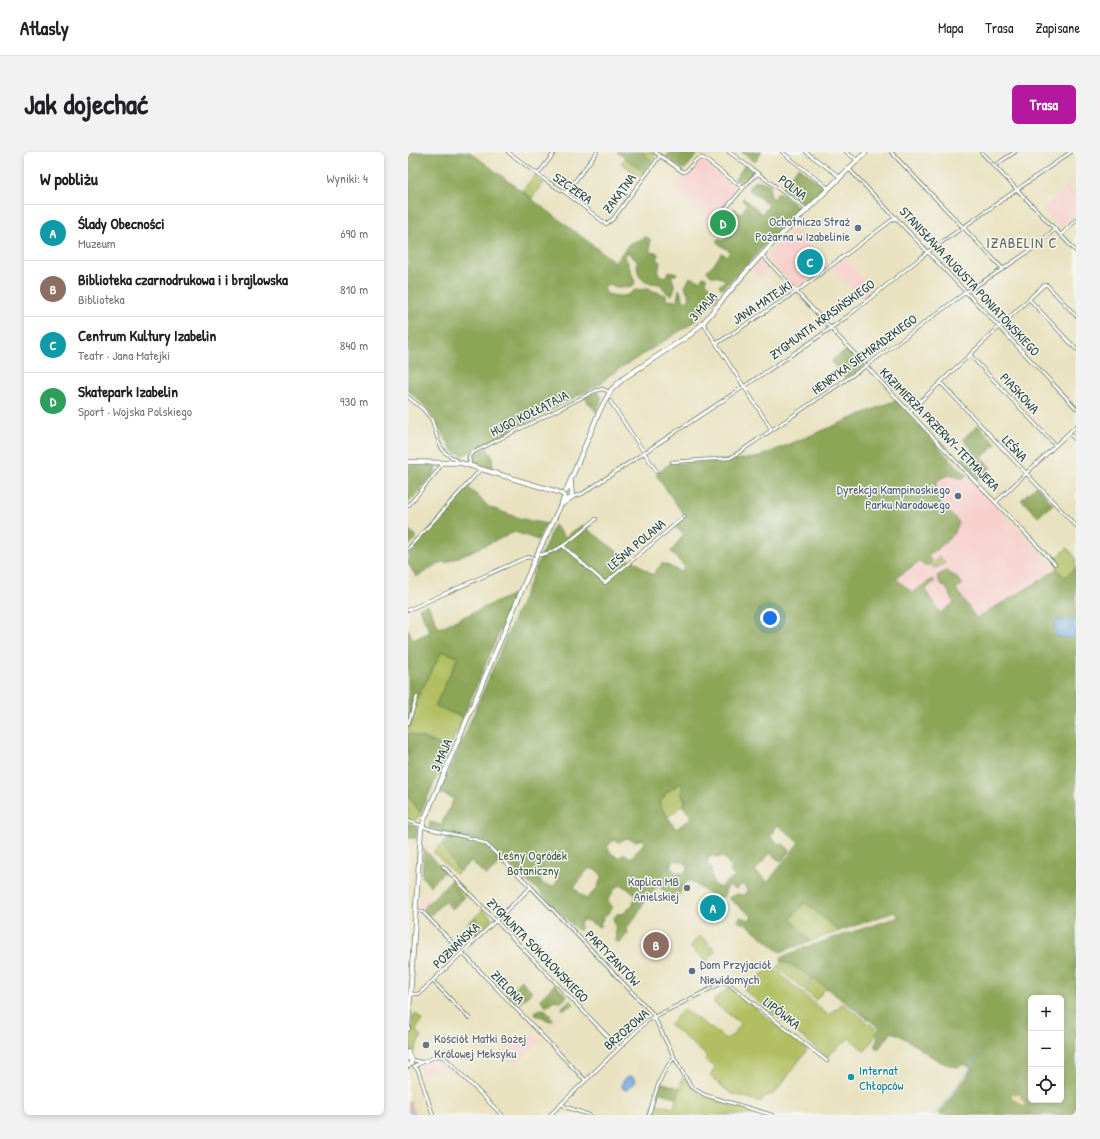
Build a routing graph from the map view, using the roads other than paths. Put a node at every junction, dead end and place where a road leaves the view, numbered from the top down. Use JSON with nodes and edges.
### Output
{"nodes":[{"id":1,"x":510,"y":152,"type":"edge"},
{"id":2,"x":555,"y":152,"type":"edge"},
{"id":3,"x":597,"y":152,"type":"edge"},
{"id":4,"x":655,"y":152,"type":"edge"},
{"id":5,"x":729,"y":152,"type":"edge"},
{"id":6,"x":782,"y":152,"type":"edge"},
{"id":7,"x":806,"y":152,"type":"edge"},
{"id":8,"x":846,"y":152,"type":"edge"},
{"id":9,"x":866,"y":152,"type":"edge"},
{"id":10,"x":891,"y":152,"type":"edge"},
{"id":11,"x":981,"y":152,"type":"edge"},
{"id":12,"x":1015,"y":152,"type":"edge"},
{"id":13,"x":1071,"y":152,"type":"edge"},
{"id":14,"x":660,"y":156,"type":"junction"},
{"id":15,"x":857,"y":161,"type":"junction"},
{"id":16,"x":994,"y":166,"type":"junction"},
{"id":17,"x":849,"y":168,"type":"junction"},
{"id":18,"x":538,"y":174,"type":"junction"},
{"id":19,"x":758,"y":174,"type":"junction"},
{"id":20,"x":840,"y":177,"type":"junction"},
{"id":21,"x":743,"y":188,"type":"junction"},
{"id":22,"x":828,"y":188,"type":"junction"},
{"id":23,"x":1016,"y":189,"type":"junction"},
{"id":24,"x":566,"y":193,"type":"junction"},
{"id":25,"x":806,"y":209,"type":"junction"},
{"id":26,"x":896,"y":217,"type":"junction"},
{"id":27,"x":1076,"y":220,"type":"edge"},
{"id":28,"x":714,"y":222,"type":"dead end"},
{"id":29,"x":608,"y":224,"type":"joint"},
{"id":30,"x":962,"y":227,"type":"junction"},
{"id":31,"x":1055,"y":229,"type":"junction"},
{"id":32,"x":1061,"y":235,"type":"junction"},
{"id":33,"x":929,"y":251,"type":"junction"},
{"id":34,"x":1076,"y":251,"type":"edge"},
{"id":35,"x":762,"y":255,"type":"junction"},
{"id":36,"x":1003,"y":269,"type":"junction"},
{"id":37,"x":796,"y":292,"type":"junction"},
{"id":38,"x":966,"y":292,"type":"junction"},
{"id":39,"x":1029,"y":299,"type":"junction"},
{"id":40,"x":1076,"y":316,"type":"edge"},
{"id":41,"x":703,"y":323,"type":"junction"},
{"id":42,"x":1000,"y":327,"type":"junction"},
{"id":43,"x":830,"y":328,"type":"junction"},
{"id":44,"x":716,"y":344,"type":"junction"},
{"id":45,"x":1076,"y":349,"type":"edge"},
{"id":46,"x":970,"y":355,"type":"junction"},
{"id":47,"x":866,"y":366,"type":"junction"},
{"id":48,"x":940,"y":382,"type":"junction"},
{"id":49,"x":744,"y":386,"type":"junction"},
{"id":50,"x":609,"y":392,"type":"junction"},
{"id":51,"x":408,"y":398,"type":"edge"},
{"id":52,"x":610,"y":401,"type":"dead end"},
{"id":53,"x":1076,"y":408,"type":"edge"},
{"id":54,"x":909,"y":412,"type":"junction"},
{"id":55,"x":1076,"y":426,"type":"edge"},
{"id":56,"x":772,"y":430,"type":"junction"},
{"id":57,"x":1069,"y":433,"type":"junction"},
{"id":58,"x":1076,"y":440,"type":"edge"},
{"id":59,"x":1055,"y":446,"type":"junction"},
{"id":60,"x":644,"y":452,"type":"junction"},
{"id":61,"x":408,"y":462,"type":"edge"},
{"id":62,"x":672,"y":462,"type":"dead end"},
{"id":63,"x":442,"y":463,"type":"junction"},
{"id":64,"x":460,"y":464,"type":"junction"},
{"id":65,"x":470,"y":466,"type":"junction"},
{"id":66,"x":481,"y":469,"type":"junction"},
{"id":67,"x":656,"y":472,"type":"dead end"},
{"id":68,"x":1026,"y":474,"type":"junction"},
{"id":69,"x":568,"y":494,"type":"junction"},
{"id":70,"x":996,"y":502,"type":"junction"},
{"id":71,"x":408,"y":506,"type":"edge"},
{"id":72,"x":685,"y":516,"type":"dead end"},
{"id":73,"x":596,"y":519,"type":"dead end"},
{"id":74,"x":1076,"y":526,"type":"edge"},
{"id":75,"x":563,"y":546,"type":"junction"},
{"id":76,"x":408,"y":549,"type":"edge"},
{"id":77,"x":540,"y":555,"type":"dead end"},
{"id":78,"x":535,"y":559,"type":"junction"},
{"id":79,"x":1055,"y":564,"type":"dead end"},
{"id":80,"x":408,"y":610,"type":"edge"},
{"id":81,"x":417,"y":697,"type":"dead end"},
{"id":82,"x":408,"y":724,"type":"edge"},
{"id":83,"x":408,"y":821,"type":"edge"},
{"id":84,"x":423,"y":826,"type":"junction"},
{"id":85,"x":443,"y":866,"type":"dead end"},
{"id":86,"x":531,"y":887,"type":"junction"},
{"id":87,"x":416,"y":910,"type":"junction"},
{"id":88,"x":496,"y":920,"type":"junction"},
{"id":89,"x":462,"y":953,"type":"junction"},
{"id":90,"x":730,"y":979,"type":"dead end"},
{"id":91,"x":433,"y":981,"type":"junction"},
{"id":92,"x":725,"y":981,"type":"junction"},
{"id":93,"x":410,"y":994,"type":"junction"},
{"id":94,"x":408,"y":1017,"type":"edge"},
{"id":95,"x":654,"y":1017,"type":"junction"},
{"id":96,"x":469,"y":1018,"type":"dead end"},
{"id":97,"x":408,"y":1029,"type":"edge"},
{"id":98,"x":619,"y":1048,"type":"junction"},
{"id":99,"x":408,"y":1052,"type":"edge"},
{"id":100,"x":674,"y":1057,"type":"junction"},
{"id":101,"x":410,"y":1059,"type":"edge"},
{"id":102,"x":827,"y":1061,"type":"dead end"},
{"id":103,"x":422,"y":1062,"type":"junction"},
{"id":104,"x":410,"y":1066,"type":"edge"},
{"id":105,"x":585,"y":1080,"type":"junction"},
{"id":106,"x":561,"y":1104,"type":"junction"},
{"id":107,"x":433,"y":1115,"type":"edge"},
{"id":108,"x":502,"y":1115,"type":"edge"},
{"id":109,"x":550,"y":1115,"type":"edge"},
{"id":110,"x":589,"y":1115,"type":"edge"},
{"id":111,"x":649,"y":1115,"type":"edge"},
{"id":112,"x":772,"y":1115,"type":"edge"}],
"edges":[{"from":1,"to":18,"type":"street","name":"SZCZERA"},
{"from":2,"to":18,"type":"street"},
{"from":3,"to":24,"type":"street"},
{"from":4,"to":14,"type":"street"},
{"from":5,"to":19,"type":"street","name":"POLNA"},
{"from":6,"to":22,"type":"street"},
{"from":7,"to":20,"type":"street"},
{"from":8,"to":15,"type":"street"},
{"from":9,"to":15,"type":"street","name":"3 MAJA"},
{"from":10,"to":30,"type":"street"},
{"from":11,"to":16,"type":"street"},
{"from":12,"to":16,"type":"street"},
{"from":13,"to":23,"type":"street","name":"ZYGMUNTA KRASIŃSKIEGO"},
{"from":14,"to":21,"type":"street"},
{"from":14,"to":29,"type":"street","name":"ZAKĄTNA"},
{"from":15,"to":17,"type":"street","name":"3 MAJA"},
{"from":16,"to":23,"type":"street"},
{"from":17,"to":20,"type":"street","name":"3 MAJA"},
{"from":17,"to":26,"type":"street","name":"STANISŁAWA AUGUSTA PONIATOWSKIEGO"},
{"from":18,"to":24,"type":"street","name":"SZCZERA"},
{"from":19,"to":21,"type":"street"},
{"from":19,"to":25,"type":"street","name":"POLNA"},
{"from":20,"to":22,"type":"street","name":"3 MAJA"},
{"from":21,"to":28,"type":"street"},
{"from":22,"to":25,"type":"street","name":"3 MAJA"},
{"from":23,"to":30,"type":"street","name":"ZYGMUNTA KRASIŃSKIEGO"},
{"from":23,"to":31,"type":"street"},
{"from":24,"to":29,"type":"street","name":"SZCZERA"},
{"from":25,"to":35,"type":"street","name":"3 MAJA"},
{"from":26,"to":33,"type":"street","name":"STANISŁAWA AUGUSTA PONIATOWSKIEGO"},
{"from":26,"to":37,"type":"street","name":"JANA MATEJKI"},
{"from":27,"to":32,"type":"street"},
{"from":30,"to":33,"type":"street","name":"ZYGMUNTA KRASIŃSKIEGO"},
{"from":30,"to":36,"type":"street"},
{"from":31,"to":32,"type":"street"},
{"from":31,"to":36,"type":"street","name":"HENRYKA SIEMIRADZKIEGO"},
{"from":32,"to":34,"type":"street"},
{"from":33,"to":38,"type":"street","name":"STANISŁAWA AUGUSTA PONIATOWSKIEGO"},
{"from":33,"to":43,"type":"street","name":"ZYGMUNTA KRASIŃSKIEGO"},
{"from":35,"to":37,"type":"street","name":"KAZIMIERZA PRZERWY-TETMAJERA"},
{"from":35,"to":41,"type":"street","name":"3 MAJA"},
{"from":36,"to":38,"type":"street","name":"HENRYKA SIEMIRADZKIEGO"},
{"from":37,"to":43,"type":"street","name":"KAZIMIERZA PRZERWY-TETMAJERA"},
{"from":37,"to":44,"type":"street","name":"JANA MATEJKI"},
{"from":38,"to":42,"type":"street","name":"STANISŁAWA AUGUSTA PONIATOWSKIEGO"},
{"from":38,"to":47,"type":"street","name":"HENRYKA SIEMIRADZKIEGO"},
{"from":39,"to":40,"type":"street"},
{"from":39,"to":42,"type":"street"},
{"from":39,"to":45,"type":"street"},
{"from":41,"to":44,"type":"street"},
{"from":41,"to":50,"type":"street","name":"3 MAJA"},
{"from":42,"to":46,"type":"street"},
{"from":42,"to":53,"type":"street","name":"STANISŁAWA AUGUSTA PONIATOWSKIEGO"},
{"from":43,"to":47,"type":"street","name":"KAZIMIERZA PRZERWY-TETMAJERA"},
{"from":43,"to":49,"type":"street","name":"ZYGMUNTA KRASIŃSKIEGO"},
{"from":44,"to":49,"type":"street"},
{"from":46,"to":48,"type":"street"},
{"from":46,"to":59,"type":"street","name":"PIASKOWA"},
{"from":47,"to":54,"type":"street","name":"KAZIMIERZA PRZERWY-TETMAJERA"},
{"from":47,"to":56,"type":"street","name":"HENRYKA SIEMIRADZKIEGO"},
{"from":48,"to":54,"type":"street"},
{"from":48,"to":68,"type":"street","name":"LEŚNA"},
{"from":49,"to":56,"type":"street"},
{"from":49,"to":60,"type":"street","name":"ZYGMUNTA KRASIŃSKIEGO"},
{"from":50,"to":65,"type":"street","name":"HUGO KOŁŁĄTAJA"},
{"from":50,"to":69,"type":"street","name":"3 MAJA"},
{"from":51,"to":64,"type":"street"},
{"from":52,"to":60,"type":"street"},
{"from":54,"to":70,"type":"street","name":"KAZIMIERZA PRZERWY-TETMAJERA"},
{"from":55,"to":57,"type":"street"},
{"from":56,"to":62,"type":"street","name":"HENRYKA SIEMIRADZKIEGO"},
{"from":57,"to":58,"type":"street"},
{"from":57,"to":59,"type":"street"},
{"from":59,"to":68,"type":"street"},
{"from":60,"to":67,"type":"street"},
{"from":60,"to":69,"type":"street","name":"ZYGMUNTA KRASIŃSKIEGO"},
{"from":61,"to":63,"type":"street"},
{"from":63,"to":64,"type":"street"},
{"from":63,"to":71,"type":"street"},
{"from":64,"to":65,"type":"street"},
{"from":65,"to":66,"type":"street"},
{"from":66,"to":69,"type":"street"},
{"from":66,"to":76,"type":"street"},
{"from":68,"to":70,"type":"street"},
{"from":68,"to":74,"type":"street","name":"LEŚNA"},
{"from":69,"to":78,"type":"street","name":"3 MAJA"},
{"from":70,"to":79,"type":"street","name":"KAZIMIERZA PRZERWY-TETMAJERA"},
{"from":72,"to":75,"type":"street","name":"LEŚNA POLANA"},
{"from":73,"to":75,"type":"street"},
{"from":75,"to":77,"type":"street"},
{"from":78,"to":80,"type":"street"},
{"from":78,"to":84,"type":"street","name":"3 MAJA"},
{"from":81,"to":82,"type":"street"},
{"from":83,"to":84,"type":"street","name":"PARTYZANTÓW"},
{"from":84,"to":86,"type":"street","name":"PARTYZANTÓW"},
{"from":84,"to":87,"type":"street","name":"3 MAJA"},
{"from":85,"to":88,"type":"street","name":"ZYGMUNTA SOKOŁOWSKIEGO"},
{"from":86,"to":88,"type":"street","name":"POZNAŃSKA"},
{"from":86,"to":95,"type":"street","name":"PARTYZANTÓW"},
{"from":87,"to":89,"type":"street","name":"ZIELONA"},
{"from":87,"to":93,"type":"street","name":"3 MAJA"},
{"from":88,"to":89,"type":"street","name":"POZNAŃSKA"},
{"from":88,"to":98,"type":"street","name":"ZYGMUNTA SOKOŁOWSKIEGO"},
{"from":89,"to":91,"type":"street","name":"POZNAŃSKA"},
{"from":89,"to":105,"type":"street","name":"ZIELONA"},
{"from":90,"to":92,"type":"street","name":"BRZOZOWA"},
{"from":91,"to":93,"type":"street","name":"POZNAŃSKA"},
{"from":91,"to":96,"type":"street"},
{"from":92,"to":95,"type":"street","name":"BRZOZOWA"},
{"from":92,"to":102,"type":"street","name":"LIPÓWKA"},
{"from":93,"to":94,"type":"street","name":"3 MAJA"},
{"from":94,"to":97,"type":"street","name":"3 MAJA"},
{"from":95,"to":98,"type":"street","name":"BRZOZOWA"},
{"from":95,"to":100,"type":"street","name":"PARTYZANTÓW"},
{"from":98,"to":105,"type":"street","name":"BRZOZOWA"},
{"from":99,"to":101,"type":"street"},
{"from":100,"to":111,"type":"street"},
{"from":100,"to":112,"type":"street","name":"PARTYZANTÓW"},
{"from":101,"to":103,"type":"street"},
{"from":101,"to":104,"type":"street"},
{"from":103,"to":104,"type":"street"},
{"from":103,"to":108,"type":"street"},
{"from":104,"to":107,"type":"street"},
{"from":105,"to":106,"type":"street","name":"BRZOZOWA"},
{"from":106,"to":109,"type":"street","name":"BRZOZOWA"},
{"from":106,"to":110,"type":"street"}]}
